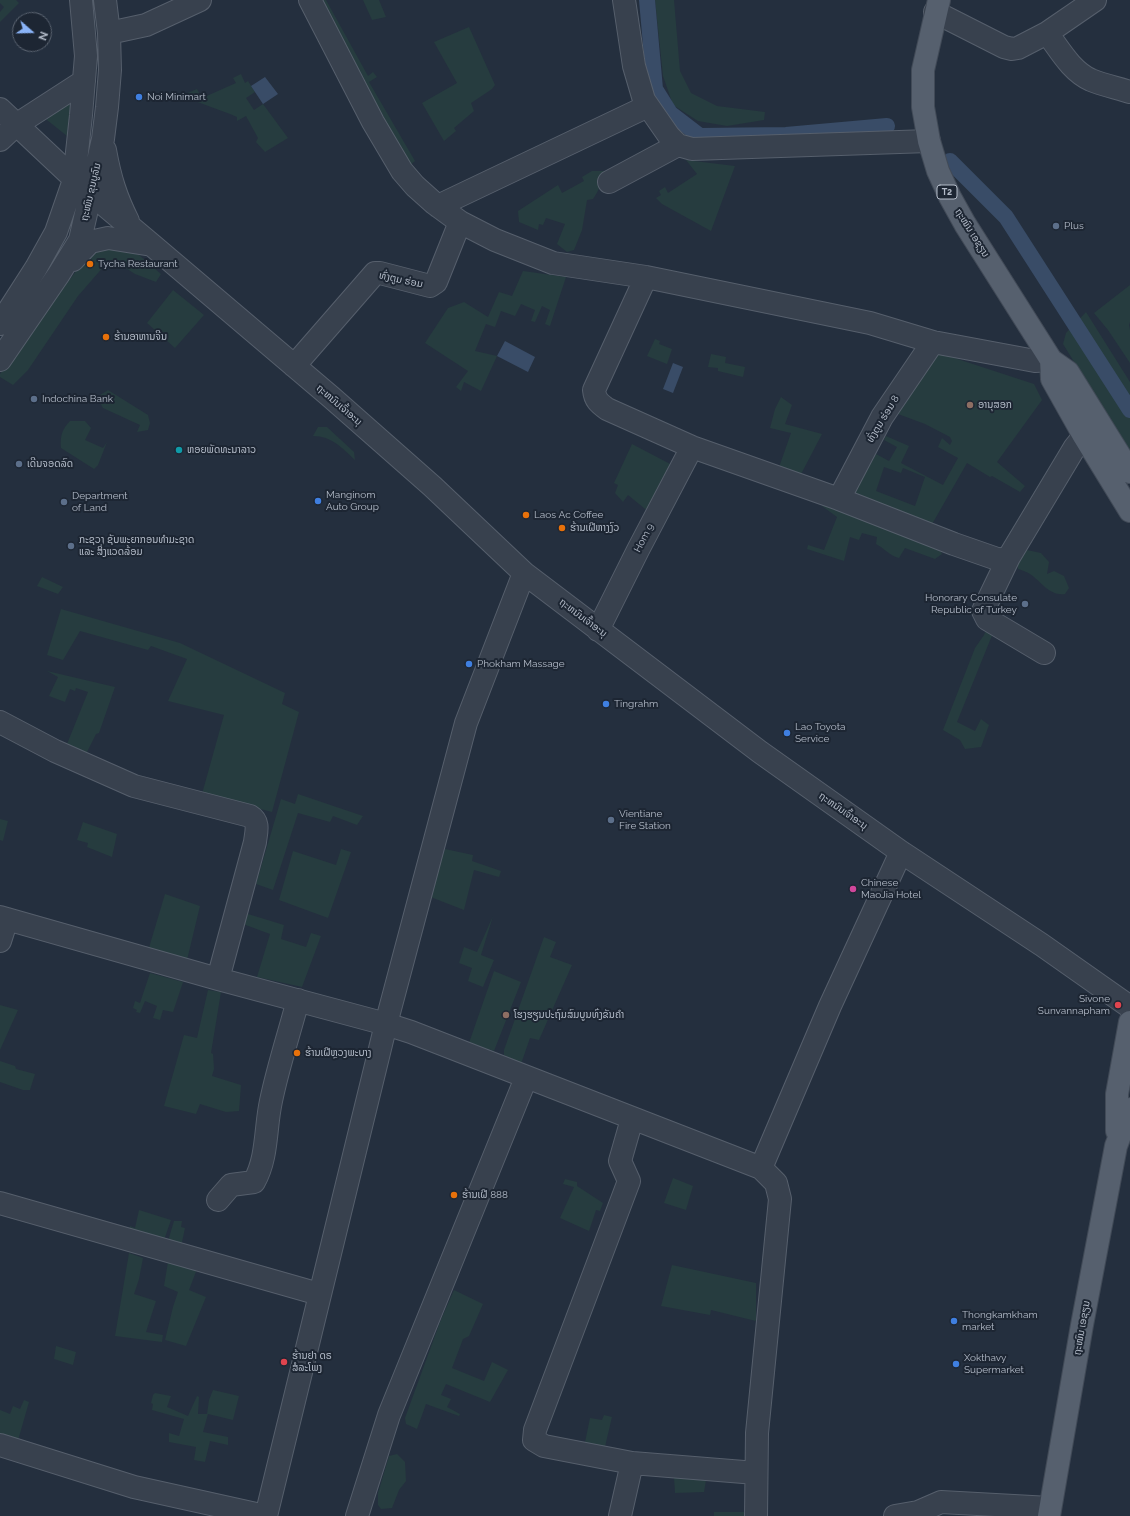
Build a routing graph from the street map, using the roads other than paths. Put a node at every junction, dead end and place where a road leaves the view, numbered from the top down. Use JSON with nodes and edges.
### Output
{"nodes":[{"id":1,"x":81,"y":0,"type":"edge"},
{"id":2,"x":106,"y":0,"type":"edge"},
{"id":3,"x":200,"y":0,"type":"edge"},
{"id":4,"x":310,"y":0,"type":"edge"},
{"id":5,"x":624,"y":0,"type":"edge"},
{"id":6,"x":1095,"y":0,"type":"edge"},
{"id":7,"x":937,"y":6,"type":"edge"},
{"id":8,"x":109,"y":33,"type":"junction"},
{"id":9,"x":1047,"y":33,"type":"junction"},
{"id":10,"x":84,"y":81,"type":"junction"},
{"id":11,"x":1130,"y":92,"type":"edge"},
{"id":12,"x":648,"y":106,"type":"junction"},
{"id":13,"x":0,"y":109,"type":"edge"},
{"id":14,"x":16,"y":125,"type":"junction"},
{"id":15,"x":103,"y":139,"type":"junction"},
{"id":16,"x":0,"y":140,"type":"edge"},
{"id":17,"x":929,"y":141,"type":"junction"},
{"id":18,"x":678,"y":145,"type":"junction"},
{"id":19,"x":74,"y":180,"type":"junction"},
{"id":20,"x":608,"y":182,"type":"dead end"},
{"id":21,"x":91,"y":194,"type":"junction"},
{"id":22,"x":438,"y":206,"type":"junction"},
{"id":23,"x":460,"y":222,"type":"junction"},
{"id":24,"x":132,"y":228,"type":"junction"},
{"id":25,"x":152,"y":245,"type":"junction"},
{"id":26,"x":59,"y":274,"type":"junction"},
{"id":27,"x":646,"y":277,"type":"junction"},
{"id":28,"x":0,"y":324,"type":"edge"},
{"id":29,"x":933,"y":342,"type":"junction"},
{"id":30,"x":0,"y":360,"type":"edge"},
{"id":31,"x":1051,"y":360,"type":"junction"},
{"id":32,"x":294,"y":366,"type":"junction"},
{"id":33,"x":1084,"y":436,"type":"junction"},
{"id":34,"x":692,"y":447,"type":"junction"},
{"id":35,"x":1130,"y":472,"type":"edge"},
{"id":36,"x":839,"y":499,"type":"junction"},
{"id":37,"x":1130,"y":511,"type":"edge"},
{"id":38,"x":1009,"y":557,"type":"junction"},
{"id":39,"x":524,"y":573,"type":"junction"},
{"id":40,"x":598,"y":630,"type":"junction"},
{"id":41,"x":1044,"y":653,"type":"dead end"},
{"id":42,"x":0,"y":722,"type":"edge"},
{"id":43,"x":902,"y":852,"type":"junction"},
{"id":44,"x":3,"y":918,"type":"edge"},
{"id":45,"x":0,"y":941,"type":"edge"},
{"id":46,"x":218,"y":979,"type":"junction"},
{"id":47,"x":298,"y":1000,"type":"junction"},
{"id":48,"x":1130,"y":1006,"type":"edge"},
{"id":49,"x":1130,"y":1022,"type":"edge"},
{"id":50,"x":386,"y":1024,"type":"junction"},
{"id":51,"x":526,"y":1078,"type":"junction"},
{"id":52,"x":1130,"y":1109,"type":"edge"},
{"id":53,"x":632,"y":1119,"type":"junction"},
{"id":54,"x":1117,"y":1140,"type":"junction"},
{"id":55,"x":761,"y":1168,"type":"junction"},
{"id":56,"x":218,"y":1200,"type":"dead end"},
{"id":57,"x":0,"y":1202,"type":"edge"},
{"id":58,"x":319,"y":1294,"type":"junction"},
{"id":59,"x":0,"y":1445,"type":"edge"},
{"id":60,"x":632,"y":1463,"type":"junction"},
{"id":61,"x":756,"y":1472,"type":"junction"},
{"id":62,"x":1049,"y":1512,"type":"edge"},
{"id":63,"x":266,"y":1516,"type":"edge"},
{"id":64,"x":357,"y":1516,"type":"edge"},
{"id":65,"x":620,"y":1516,"type":"edge"},
{"id":66,"x":756,"y":1516,"type":"edge"},
{"id":67,"x":895,"y":1516,"type":"edge"}],
"edges":[{"from":1,"to":10,"type":"street","name":"ຖະໜົນ ຂຸນບູລົມ"},
{"from":2,"to":8,"type":"street","name":"ຖະໜົນ ຂຸນບູລົມ"},
{"from":3,"to":8,"type":"street"},
{"from":4,"to":22,"type":"street"},
{"from":5,"to":12,"type":"street"},
{"from":6,"to":9,"type":"street"},
{"from":7,"to":9,"type":"street"},
{"from":7,"to":17,"type":"main road","name":"ຖະໜົນ ເອຊຽນ","number":"T2"},
{"from":8,"to":15,"type":"street","name":"ຖະໜົນ ຂຸນບູລົມ"},
{"from":9,"to":11,"type":"street"},
{"from":10,"to":14,"type":"street"},
{"from":10,"to":19,"type":"street","name":"ຖະໜົນ ຂຸນບູລົມ"},
{"from":12,"to":18,"type":"street"},
{"from":12,"to":22,"type":"street"},
{"from":13,"to":14,"type":"street","name":"ຖະຫນົນເຈົ້າອະນຸ"},
{"from":14,"to":16,"type":"street"},
{"from":14,"to":19,"type":"street","name":"ຖະຫນົນເຈົ້າອະນຸ"},
{"from":15,"to":21,"type":"street","name":"ຖະໜົນ ຂຸນບູລົມ"},
{"from":15,"to":24,"type":"street"},
{"from":17,"to":18,"type":"street"},
{"from":17,"to":31,"type":"main road","name":"ຖະໜົນ ເອຊຽນ","number":"T2"},
{"from":18,"to":20,"type":"street"},
{"from":19,"to":21,"type":"street","name":"ຖະຫນົນເຈົ້າອະນຸ"},
{"from":19,"to":28,"type":"street","name":"ຖະໜົນ ຂຸນບູລົມ"},
{"from":21,"to":24,"type":"street","name":"ຖະຫນົນເຈົ້າອະນຸ"},
{"from":21,"to":26,"type":"street","name":"ຖະໜົນ ຂຸນບູລົມ"},
{"from":22,"to":23,"type":"street"},
{"from":23,"to":27,"type":"street"},
{"from":23,"to":32,"type":"street","name":"ທົ່ງຕູມ ຮ່ອມ"},
{"from":24,"to":25,"type":"street","name":"ຖະຫນົນເຈົ້າອະນຸ"},
{"from":25,"to":26,"type":"street"},
{"from":25,"to":32,"type":"street","name":"ຖະຫນົນເຈົ້າອະນຸ"},
{"from":26,"to":30,"type":"street","name":"ຖະໜົນ ຂຸນບູລົມ"},
{"from":27,"to":29,"type":"street"},
{"from":27,"to":34,"type":"street"},
{"from":29,"to":31,"type":"street"},
{"from":29,"to":36,"type":"street","name":"ທົ່ງຕູມ ຮ່ອມ 8"},
{"from":31,"to":33,"type":"main road","name":"ຖະໜົນ ເອຊຽນ","number":"T2"},
{"from":31,"to":35,"type":"main road","name":"ຖະໜົນ ເອຊຽນ","number":"T2"},
{"from":32,"to":39,"type":"street","name":"ຖະຫນົນເຈົ້າອະນຸ"},
{"from":33,"to":37,"type":"main road","name":"ຖະໜົນ ເອຊຽນ","number":"T2"},
{"from":33,"to":38,"type":"street"},
{"from":34,"to":36,"type":"street"},
{"from":34,"to":40,"type":"street","name":"Hom 9"},
{"from":36,"to":38,"type":"street"},
{"from":38,"to":41,"type":"street"},
{"from":39,"to":40,"type":"street","name":"ຖະຫນົນເຈົ້າອະນຸ"},
{"from":39,"to":50,"type":"street"},
{"from":40,"to":43,"type":"street","name":"ຖະຫນົນເຈົ້າອະນຸ"},
{"from":42,"to":46,"type":"street"},
{"from":43,"to":48,"type":"street","name":"ຖະຫນົນເຈົ້າອະນຸ"},
{"from":43,"to":55,"type":"street"},
{"from":44,"to":45,"type":"street"},
{"from":44,"to":46,"type":"street"},
{"from":46,"to":47,"type":"street"},
{"from":47,"to":50,"type":"street"},
{"from":47,"to":56,"type":"street"},
{"from":49,"to":54,"type":"main road","name":"ຖະໜົນ ເອຊຽນ"},
{"from":50,"to":51,"type":"street"},
{"from":50,"to":58,"type":"street"},
{"from":51,"to":53,"type":"street"},
{"from":51,"to":64,"type":"street"},
{"from":52,"to":54,"type":"main road","name":"ຖະໜົນ ເອຊຽນ"},
{"from":53,"to":55,"type":"street"},
{"from":53,"to":60,"type":"street"},
{"from":54,"to":62,"type":"main road","name":"ຖະໜົນ ເອຊຽນ"},
{"from":55,"to":61,"type":"street"},
{"from":57,"to":58,"type":"street"},
{"from":58,"to":63,"type":"street"},
{"from":59,"to":63,"type":"street"},
{"from":60,"to":61,"type":"street"},
{"from":60,"to":65,"type":"street"},
{"from":61,"to":66,"type":"street"},
{"from":62,"to":67,"type":"street"}]}
